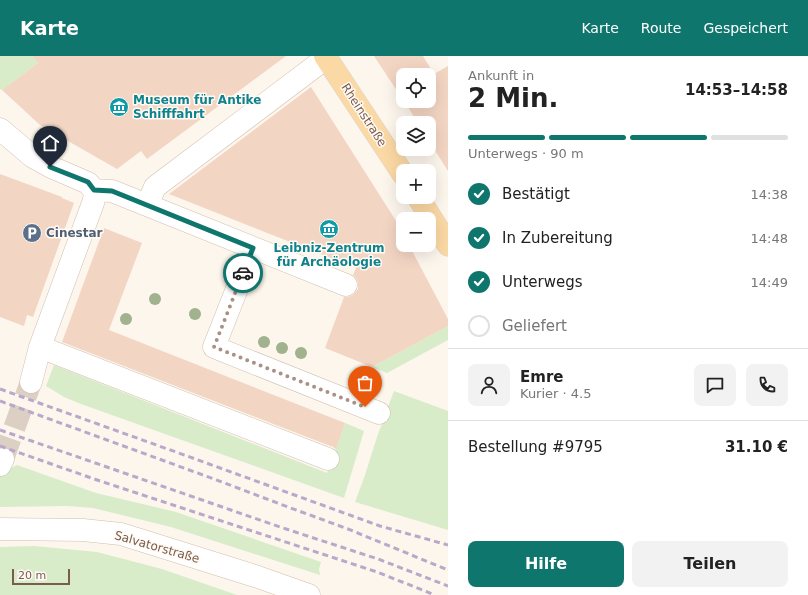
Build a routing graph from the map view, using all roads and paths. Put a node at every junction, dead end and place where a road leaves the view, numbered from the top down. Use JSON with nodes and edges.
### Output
{"nodes":[{"id":1,"x":326,"y":57,"type":"edge"},
{"id":2,"x":0,"y":129,"type":"edge"},
{"id":3,"x":396,"y":164,"type":"edge"},
{"id":4,"x":94,"y":190,"type":"junction"},
{"id":5,"x":422,"y":204,"type":"edge"},
{"id":6,"x":147,"y":205,"type":"junction"},
{"id":7,"x":448,"y":245,"type":"edge"},
{"id":8,"x":253,"y":248,"type":"junction"},
{"id":9,"x":346,"y":285,"type":"dead end"},
{"id":10,"x":40,"y":347,"type":"junction"},
{"id":11,"x":31,"y":382,"type":"tunnel mouth"},
{"id":12,"x":379,"y":413,"type":"dead end"},
{"id":13,"x":328,"y":459,"type":"dead end"},
{"id":14,"x":0,"y":529,"type":"edge"},
{"id":15,"x":308,"y":595,"type":"edge"}],
"edges":[{"from":1,"to":3,"type":"main road","name":"Rheinstraße"},
{"from":1,"to":6,"type":"street"},
{"from":2,"to":4,"type":"street"},
{"from":4,"to":6,"type":"street"},
{"from":4,"to":10,"type":"street"},
{"from":5,"to":7,"type":"main road"},
{"from":6,"to":8,"type":"street"},
{"from":8,"to":9,"type":"street"},
{"from":8,"to":12,"type":"street"},
{"from":10,"to":11,"type":"street"},
{"from":10,"to":13,"type":"street"},
{"from":14,"to":15,"type":"street","name":"Salvatorstraße"}]}
